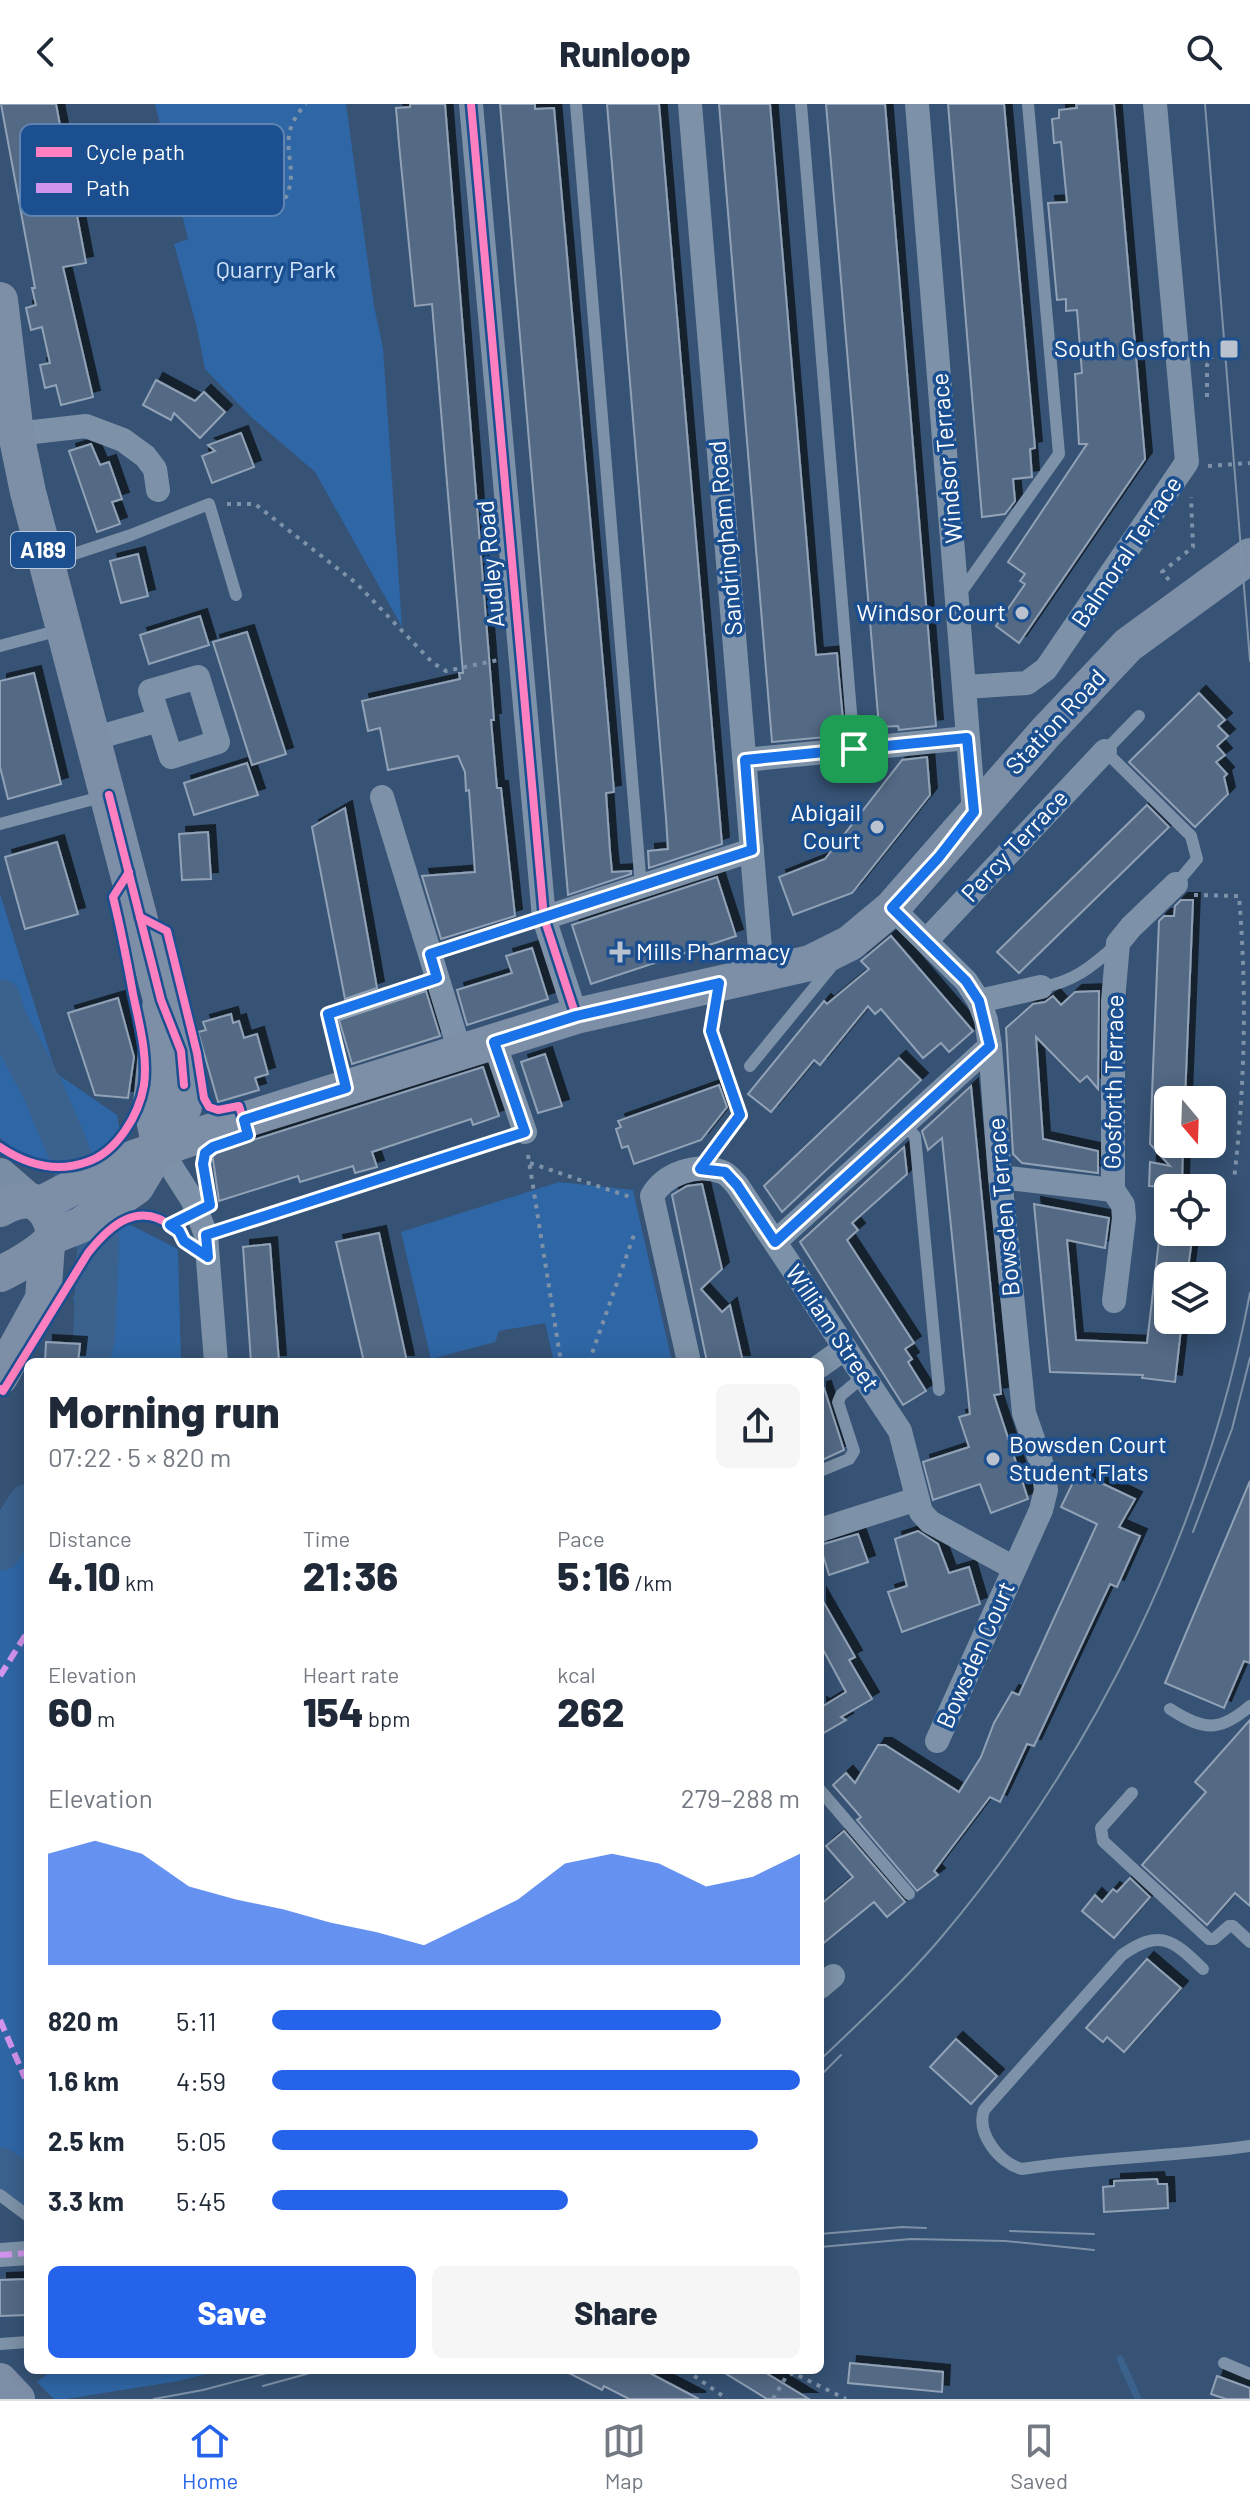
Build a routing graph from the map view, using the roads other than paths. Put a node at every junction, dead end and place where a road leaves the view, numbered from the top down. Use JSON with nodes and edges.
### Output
{"nodes":[{"id":1,"x":471,"y":104,"type":"edge"},
{"id":2,"x":576,"y":104,"type":"edge"},
{"id":3,"x":690,"y":104,"type":"edge"},
{"id":4,"x":801,"y":104,"type":"edge"},
{"id":5,"x":917,"y":104,"type":"edge"},
{"id":6,"x":1028,"y":104,"type":"edge"},
{"id":7,"x":1155,"y":104,"type":"edge"},
{"id":8,"x":0,"y":300,"type":"edge"},
{"id":9,"x":16,"y":434,"type":"junction"},
{"id":10,"x":158,"y":490,"type":"dead end"},
{"id":11,"x":1250,"y":556,"type":"edge"},
{"id":12,"x":47,"y":563,"type":"junction"},
{"id":13,"x":236,"y":595,"type":"dead end"},
{"id":14,"x":958,"y":596,"type":"junction"},
{"id":15,"x":63,"y":629,"type":"junction"},
{"id":16,"x":0,"y":646,"type":"edge"},
{"id":17,"x":966,"y":687,"type":"junction"},
{"id":18,"x":1139,"y":716,"type":"dead end"},
{"id":19,"x":159,"y":720,"type":"dead end"},
{"id":20,"x":967,"y":738,"type":"junction"},
{"id":21,"x":92,"y":739,"type":"junction"},
{"id":22,"x":854,"y":749,"type":"junction"},
{"id":23,"x":1105,"y":751,"type":"junction"},
{"id":24,"x":745,"y":760,"type":"junction"},
{"id":25,"x":109,"y":795,"type":"junction"},
{"id":26,"x":382,"y":797,"type":"dead end"},
{"id":27,"x":974,"y":812,"type":"junction"},
{"id":28,"x":0,"y":824,"type":"edge"},
{"id":29,"x":752,"y":850,"type":"junction"},
{"id":30,"x":1176,"y":884,"type":"joint"},
{"id":31,"x":641,"y":887,"type":"junction"},
{"id":32,"x":892,"y":908,"type":"junction"},
{"id":33,"x":544,"y":918,"type":"junction"},
{"id":34,"x":926,"y":941,"type":"junction"},
{"id":35,"x":850,"y":943,"type":"junction"},
{"id":36,"x":1118,"y":943,"type":"junction"},
{"id":37,"x":430,"y":954,"type":"junction"},
{"id":38,"x":762,"y":973,"type":"junction"},
{"id":39,"x":437,"y":978,"type":"junction"},
{"id":40,"x":1041,"y":987,"type":"joint"},
{"id":41,"x":979,"y":1001,"type":"junction"},
{"id":42,"x":576,"y":1016,"type":"junction"},
{"id":43,"x":494,"y":1042,"type":"junction"},
{"id":44,"x":990,"y":1046,"type":"junction"},
{"id":45,"x":460,"y":1052,"type":"junction"},
{"id":46,"x":750,"y":1066,"type":"dead end"},
{"id":47,"x":346,"y":1088,"type":"junction"},
{"id":48,"x":904,"y":1125,"type":"junction"},
{"id":49,"x":526,"y":1142,"type":"joint"},
{"id":50,"x":160,"y":1149,"type":"junction"},
{"id":51,"x":0,"y":1175,"type":"edge"},
{"id":52,"x":1000,"y":1177,"type":"junction"},
{"id":53,"x":1113,"y":1190,"type":"junction"},
{"id":54,"x":58,"y":1210,"type":"edge"},
{"id":55,"x":206,"y":1235,"type":"junction"},
{"id":56,"x":775,"y":1242,"type":"junction"},
{"id":57,"x":0,"y":1274,"type":"edge"},
{"id":58,"x":1114,"y":1301,"type":"dead end"},
{"id":59,"x":845,"y":1348,"type":"junction"},
{"id":60,"x":216,"y":1358,"type":"edge"},
{"id":61,"x":688,"y":1358,"type":"edge"},
{"id":62,"x":824,"y":1363,"type":"edge"},
{"id":63,"x":864,"y":1376,"type":"junction"},
{"id":64,"x":0,"y":1377,"type":"edge"},
{"id":65,"x":939,"y":1390,"type":"dead end"},
{"id":66,"x":1024,"y":1413,"type":"joint"},
{"id":67,"x":900,"y":1431,"type":"joint"},
{"id":68,"x":824,"y":1469,"type":"edge"},
{"id":69,"x":917,"y":1499,"type":"junction"},
{"id":70,"x":824,"y":1529,"type":"edge"},
{"id":71,"x":1014,"y":1568,"type":"junction"},
{"id":72,"x":1250,"y":1706,"type":"edge"},
{"id":73,"x":1170,"y":1709,"type":"dead end"},
{"id":74,"x":937,"y":1741,"type":"dead end"},
{"id":75,"x":1132,"y":1793,"type":"dead end"},
{"id":76,"x":824,"y":1795,"type":"edge"},
{"id":77,"x":909,"y":1894,"type":"dead end"},
{"id":78,"x":1250,"y":1942,"type":"edge"},
{"id":79,"x":1203,"y":1969,"type":"dead end"},
{"id":80,"x":1250,"y":2146,"type":"edge"},
{"id":81,"x":0,"y":2195,"type":"edge"},
{"id":82,"x":24,"y":2213,"type":"edge"},
{"id":83,"x":24,"y":2253,"type":"edge"},
{"id":84,"x":0,"y":2255,"type":"edge"},
{"id":85,"x":24,"y":2342,"type":"edge"},
{"id":86,"x":0,"y":2344,"type":"edge"},
{"id":87,"x":1224,"y":2363,"type":"dead end"},
{"id":88,"x":1250,"y":2374,"type":"edge"},
{"id":89,"x":0,"y":2381,"type":"edge"},
{"id":90,"x":17,"y":2399,"type":"edge"}],
"edges":[{"from":1,"to":33,"type":"street","name":"Audley Road"},
{"from":2,"to":31,"type":"lane"},
{"from":3,"to":24,"type":"street","name":"Sandringham Road"},
{"from":4,"to":22,"type":"lane"},
{"from":5,"to":14,"type":"street","name":"Windsor Terrace"},
{"from":6,"to":14,"type":"lane"},
{"from":7,"to":17,"type":"street","name":"Balmoral Terrace"},
{"from":8,"to":9,"type":"main road","number":"A189"},
{"from":9,"to":10,"type":"street"},
{"from":9,"to":12,"type":"main road","number":"A189"},
{"from":11,"to":27,"type":"main road","name":"Station Road"},
{"from":12,"to":13,"type":"lane"},
{"from":12,"to":15,"type":"main road","number":"A189"},
{"from":14,"to":17,"type":"street","name":"Windsor Terrace"},
{"from":15,"to":16,"type":"lane"},
{"from":15,"to":21,"type":"main road","number":"A189"},
{"from":17,"to":20,"type":"street","name":"Windsor Terrace"},
{"from":18,"to":23,"type":"lane"},
{"from":19,"to":21,"type":"street"},
{"from":20,"to":22,"type":"street"},
{"from":20,"to":27,"type":"street","name":"Windsor Terrace"},
{"from":21,"to":25,"type":"main road","number":"A189"},
{"from":22,"to":24,"type":"street"},
{"from":23,"to":30,"type":"lane"},
{"from":23,"to":34,"type":"street","name":"Percy Terrace"},
{"from":24,"to":29,"type":"street","name":"Sandringham Road"},
{"from":25,"to":28,"type":"lane"},
{"from":25,"to":50,"type":"main road","number":"A189"},
{"from":26,"to":37,"type":"street"},
{"from":27,"to":32,"type":"main road","name":"Station Road"},
{"from":29,"to":31,"type":"street"},
{"from":29,"to":38,"type":"street","name":"Sandringham Road"},
{"from":30,"to":36,"type":"street"},
{"from":31,"to":33,"type":"street"},
{"from":32,"to":34,"type":"street","name":"Bowsden Terrace"},
{"from":32,"to":35,"type":"main road","name":"Station Road"},
{"from":33,"to":37,"type":"lane"},
{"from":33,"to":42,"type":"street","name":"Audley Road"},
{"from":34,"to":41,"type":"street","name":"Bowsden Terrace"},
{"from":35,"to":38,"type":"main road","name":"Station Road"},
{"from":35,"to":46,"type":"lane"},
{"from":36,"to":40,"type":"lane"},
{"from":36,"to":53,"type":"street","name":"Gosforth Terrace"},
{"from":37,"to":39,"type":"street"},
{"from":38,"to":42,"type":"main road","name":"Station Road"},
{"from":39,"to":45,"type":"street"},
{"from":39,"to":47,"type":"lane"},
{"from":40,"to":41,"type":"street"},
{"from":41,"to":44,"type":"street","name":"Bowsden Terrace"},
{"from":42,"to":43,"type":"main road","name":"Station Road"},
{"from":43,"to":45,"type":"main road","name":"Station Road"},
{"from":43,"to":49,"type":"street"},
{"from":44,"to":48,"type":"street"},
{"from":44,"to":52,"type":"street","name":"Bowsden Terrace"},
{"from":45,"to":47,"type":"main road","name":"Station Road"},
{"from":47,"to":50,"type":"main road","name":"Station Road"},
{"from":48,"to":56,"type":"street"},
{"from":48,"to":65,"type":"lane"},
{"from":49,"to":55,"type":"lane"},
{"from":50,"to":54,"type":"main road","name":"Station Road"},
{"from":50,"to":55,"type":"street"},
{"from":51,"to":54,"type":"street"},
{"from":52,"to":53,"type":"street"},
{"from":52,"to":66,"type":"street","name":"Bowsden Terrace"},
{"from":53,"to":58,"type":"street","name":"Gosforth Terrace"},
{"from":54,"to":57,"type":"main road","name":"Station Road"},
{"from":54,"to":64,"type":"main road"},
{"from":55,"to":60,"type":"street"},
{"from":56,"to":59,"type":"street","name":"William Street"},
{"from":56,"to":61,"type":"street","name":"William Street"},
{"from":59,"to":62,"type":"street"},
{"from":59,"to":63,"type":"street","name":"William Street"},
{"from":63,"to":67,"type":"street","name":"William Street"},
{"from":63,"to":68,"type":"lane"},
{"from":66,"to":71,"type":"street","name":"Bowsden Court"},
{"from":67,"to":69,"type":"street","name":"Bowsden Court"},
{"from":69,"to":70,"type":"street"},
{"from":69,"to":71,"type":"street","name":"Bowsden Court"},
{"from":71,"to":74,"type":"street","name":"Bowsden Court"},
{"from":72,"to":73,"type":"lane"},
{"from":75,"to":78,"type":"lane"},
{"from":76,"to":77,"type":"lane"},
{"from":79,"to":80,"type":"lane"},
{"from":81,"to":82,"type":"lane"},
{"from":83,"to":84,"type":"street"},
{"from":85,"to":86,"type":"lane"},
{"from":87,"to":88,"type":"lane"},
{"from":89,"to":90,"type":"main road"}]}
